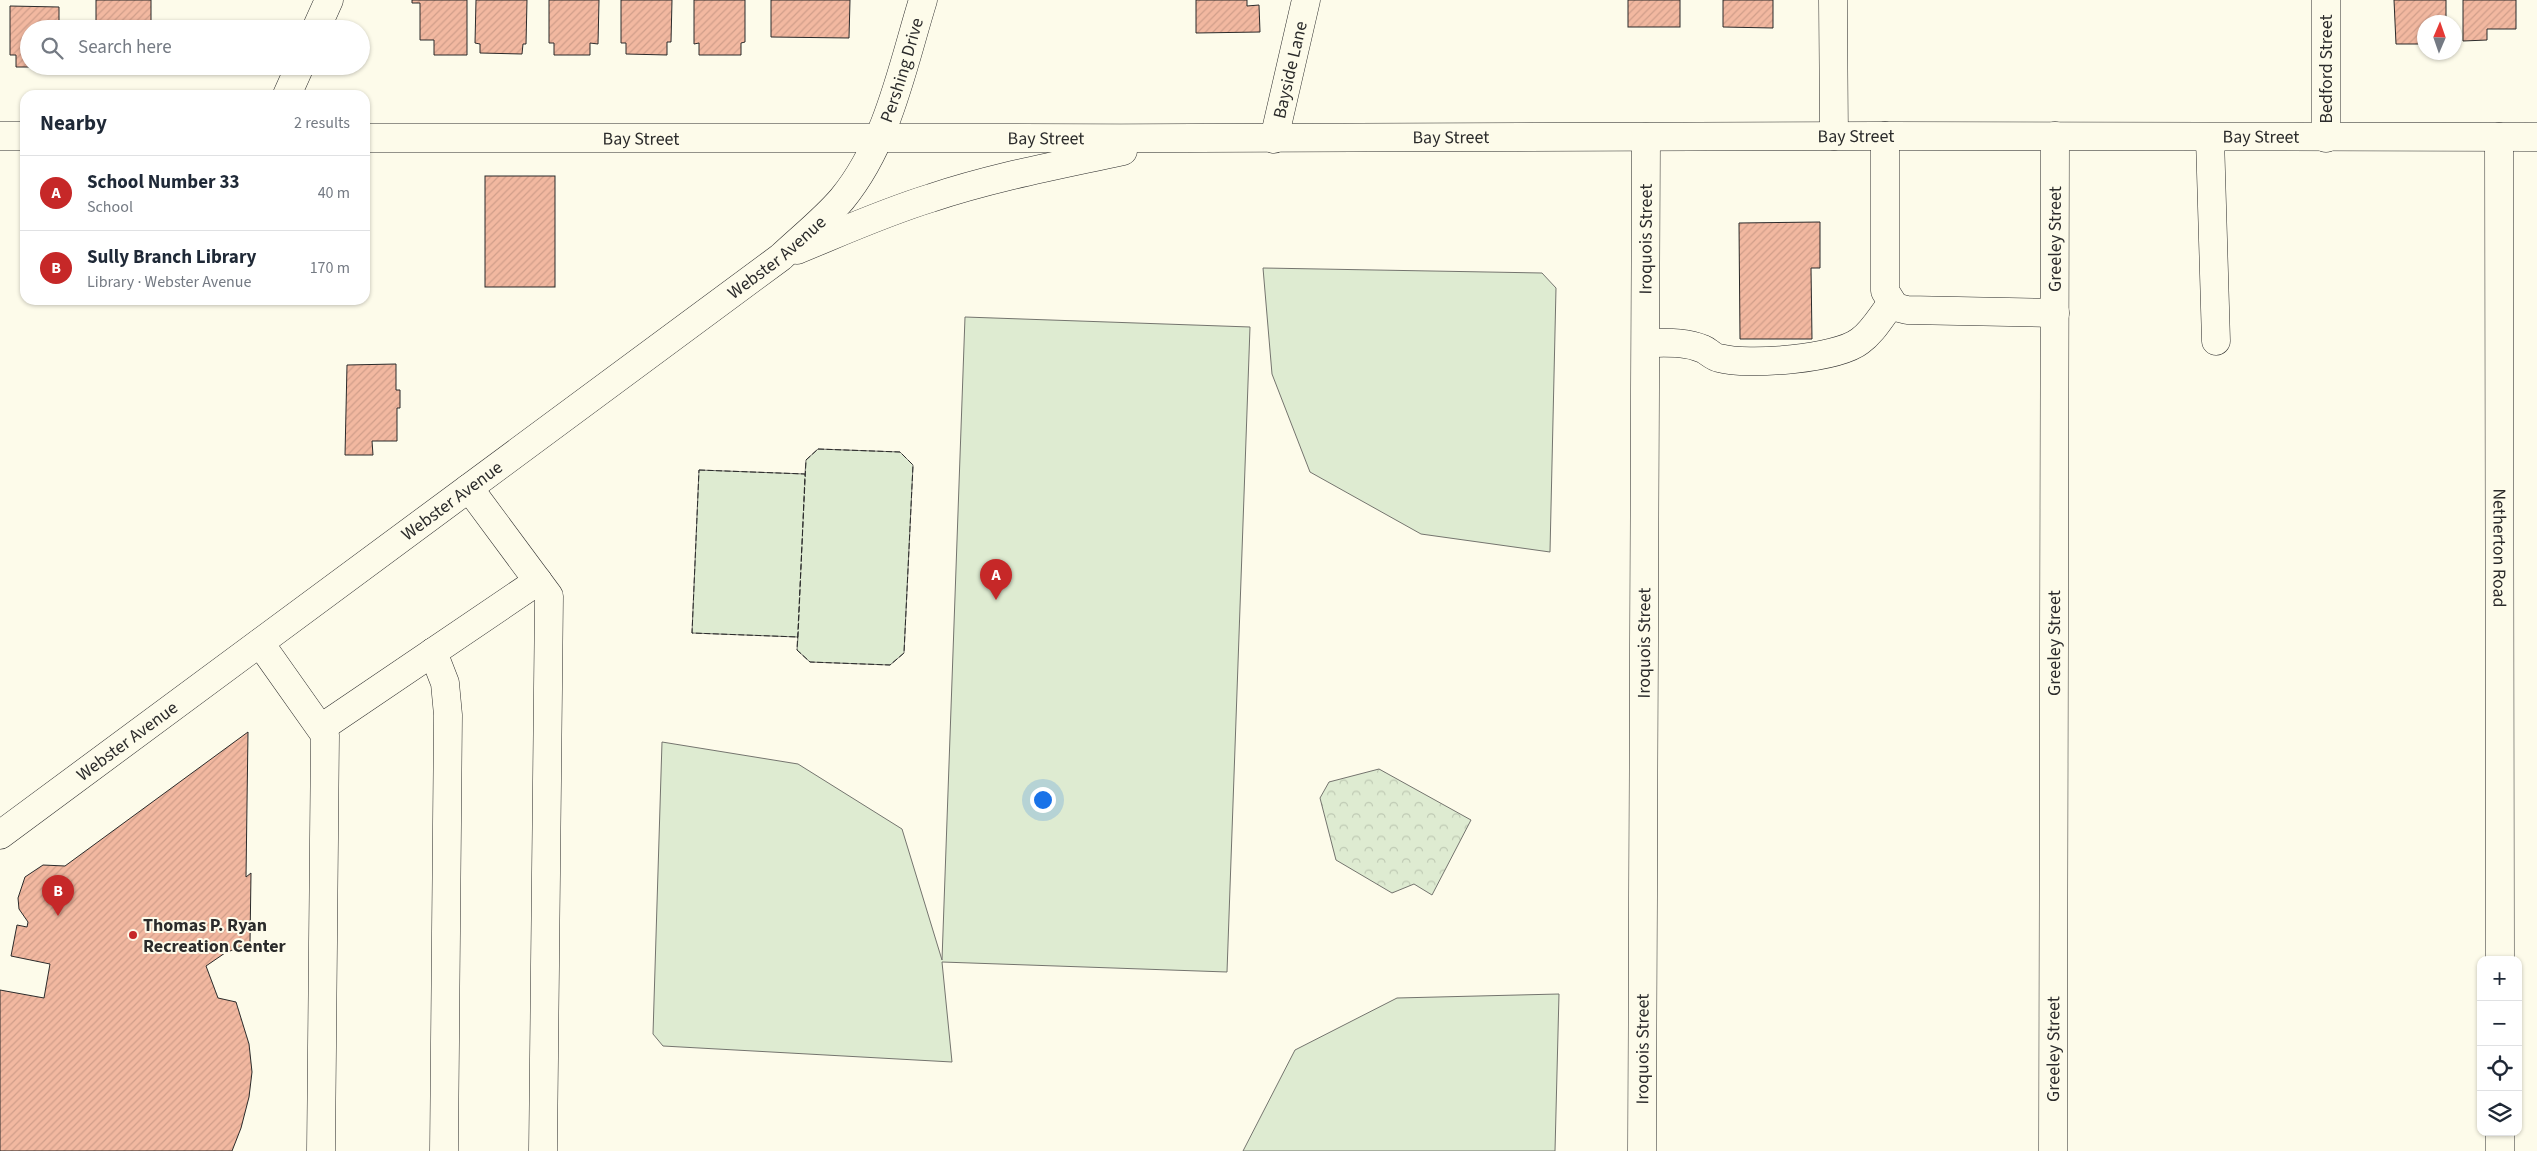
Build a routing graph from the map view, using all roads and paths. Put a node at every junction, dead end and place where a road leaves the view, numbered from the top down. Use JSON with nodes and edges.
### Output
{"nodes":[{"id":1,"x":329,"y":0,"type":"edge"},
{"id":2,"x":923,"y":0,"type":"edge"},
{"id":3,"x":1306,"y":0,"type":"edge"},
{"id":4,"x":1833,"y":0,"type":"edge"},
{"id":5,"x":2326,"y":0,"type":"edge"},
{"id":6,"x":320,"y":20,"type":"edge"},
{"id":7,"x":296,"y":75,"type":"edge"},
{"id":8,"x":289,"y":90,"type":"edge"},
{"id":9,"x":0,"y":136,"type":"edge"},
{"id":10,"x":20,"y":136,"type":"edge"},
{"id":11,"x":1834,"y":136,"type":"junction"},
{"id":12,"x":1885,"y":136,"type":"junction"},
{"id":13,"x":2055,"y":136,"type":"junction"},
{"id":14,"x":1646,"y":137,"type":"junction"},
{"id":15,"x":2499,"y":137,"type":"junction"},
{"id":16,"x":2537,"y":137,"type":"edge"},
{"id":17,"x":370,"y":138,"type":"edge"},
{"id":18,"x":1274,"y":138,"type":"junction"},
{"id":19,"x":2210,"y":138,"type":"junction"},
{"id":20,"x":2326,"y":138,"type":"junction"},
{"id":21,"x":879,"y":140,"type":"junction"},
{"id":22,"x":1176,"y":140,"type":"junction"},
{"id":23,"x":781,"y":257,"type":"junction"},
{"id":24,"x":1892,"y":303,"type":"junction"},
{"id":25,"x":2055,"y":314,"type":"junction"},
{"id":26,"x":2216,"y":341,"type":"dead end"},
{"id":27,"x":1646,"y":343,"type":"junction"},
{"id":28,"x":469,"y":488,"type":"junction"},
{"id":29,"x":538,"y":581,"type":"junction"},
{"id":30,"x":260,"y":643,"type":"junction"},
{"id":31,"x":432,"y":652,"type":"junction"},
{"id":32,"x":321,"y":728,"type":"junction"},
{"id":33,"x":0,"y":835,"type":"edge"},
{"id":34,"x":2500,"y":956,"type":"edge"},
{"id":35,"x":2500,"y":1136,"type":"edge"},
{"id":36,"x":321,"y":1151,"type":"edge"},
{"id":37,"x":444,"y":1151,"type":"edge"},
{"id":38,"x":543,"y":1151,"type":"edge"},
{"id":39,"x":1642,"y":1151,"type":"edge"},
{"id":40,"x":2053,"y":1151,"type":"edge"},
{"id":41,"x":2500,"y":1151,"type":"edge"}],
"edges":[{"from":1,"to":6,"type":"street"},
{"from":2,"to":21,"type":"street","name":"Pershing Drive"},
{"from":3,"to":18,"type":"street","name":"Bayside Lane"},
{"from":4,"to":11,"type":"street"},
{"from":5,"to":20,"type":"street","name":"Bedford Street"},
{"from":7,"to":8,"type":"street"},
{"from":9,"to":10,"type":"street"},
{"from":11,"to":12,"type":"street","name":"Bay Street"},
{"from":11,"to":14,"type":"street","name":"Bay Street"},
{"from":12,"to":13,"type":"street","name":"Bay Street"},
{"from":12,"to":24,"type":"street"},
{"from":13,"to":19,"type":"street","name":"Bay Street"},
{"from":13,"to":25,"type":"street","name":"Greeley Street"},
{"from":14,"to":18,"type":"street","name":"Bay Street"},
{"from":14,"to":27,"type":"street","name":"Iroquois Street"},
{"from":15,"to":16,"type":"street","name":"Bay Street"},
{"from":15,"to":20,"type":"street","name":"Bay Street"},
{"from":15,"to":34,"type":"street","name":"Netherton Road"},
{"from":17,"to":21,"type":"street","name":"Bay Street"},
{"from":18,"to":22,"type":"street","name":"Bay Street"},
{"from":19,"to":20,"type":"street","name":"Bay Street"},
{"from":19,"to":26,"type":"street"},
{"from":21,"to":22,"type":"street","name":"Bay Street"},
{"from":21,"to":23,"type":"street","name":"Webster Avenue"},
{"from":22,"to":23,"type":"street"},
{"from":23,"to":28,"type":"street","name":"Webster Avenue"},
{"from":24,"to":25,"type":"street"},
{"from":24,"to":27,"type":"street"},
{"from":25,"to":40,"type":"street","name":"Greeley Street"},
{"from":27,"to":39,"type":"street","name":"Iroquois Street"},
{"from":28,"to":29,"type":"street"},
{"from":28,"to":30,"type":"street","name":"Webster Avenue"},
{"from":29,"to":31,"type":"street"},
{"from":29,"to":38,"type":"street"},
{"from":30,"to":32,"type":"street"},
{"from":30,"to":33,"type":"street","name":"Webster Avenue"},
{"from":31,"to":32,"type":"street"},
{"from":31,"to":37,"type":"street"},
{"from":32,"to":36,"type":"street"},
{"from":35,"to":41,"type":"street"}]}
